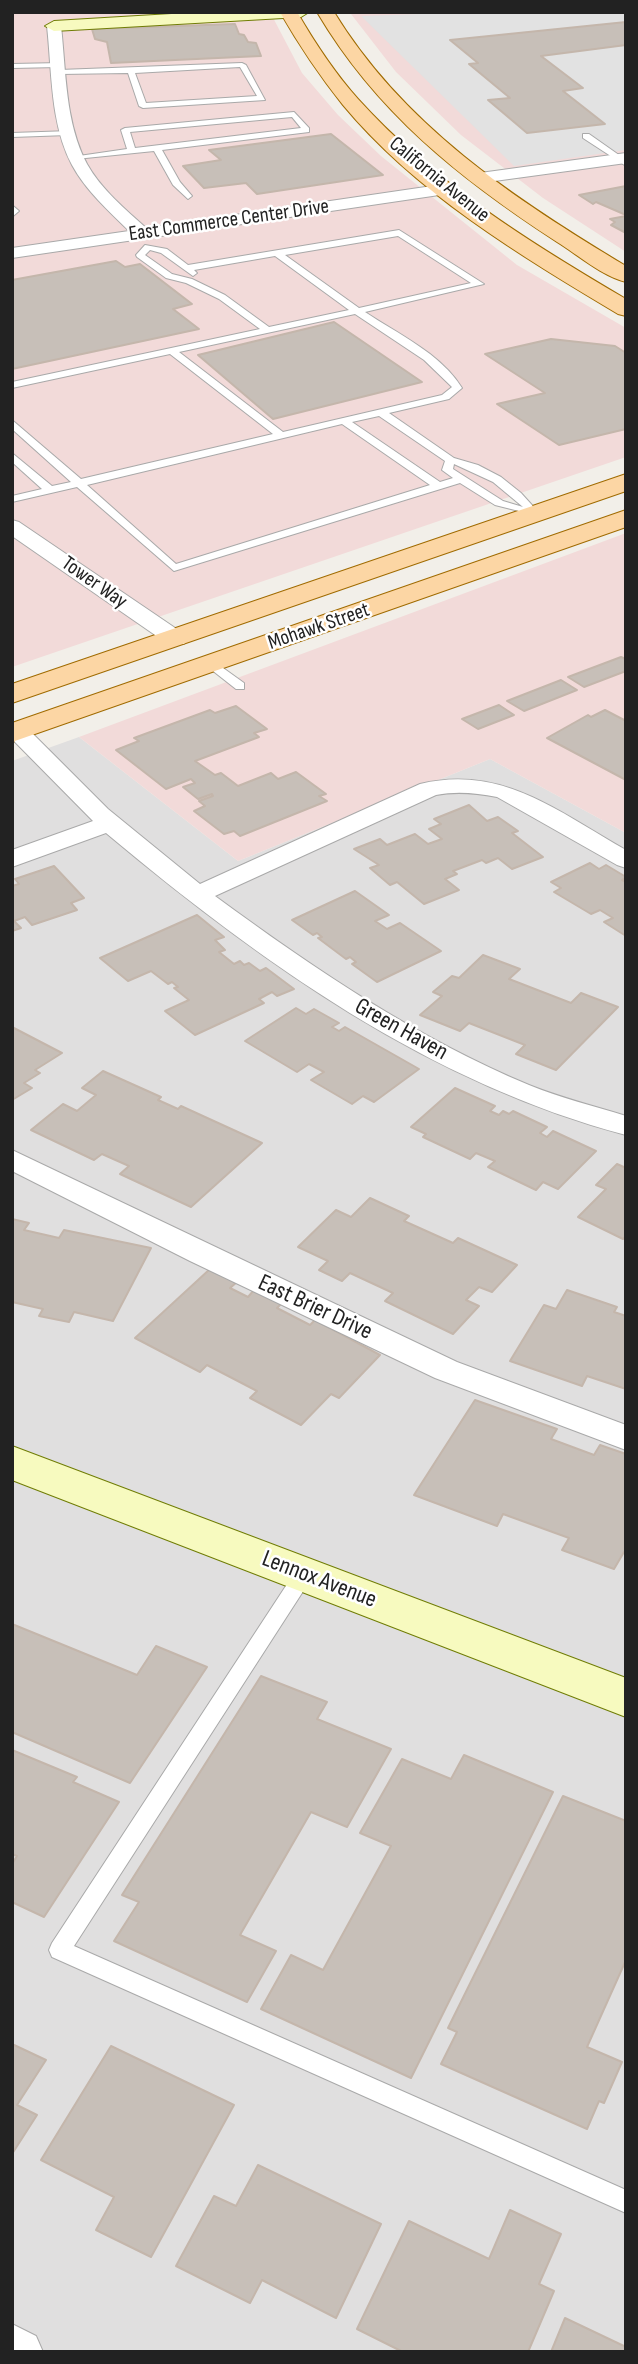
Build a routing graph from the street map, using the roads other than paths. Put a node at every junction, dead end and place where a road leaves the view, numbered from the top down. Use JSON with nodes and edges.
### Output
{"nodes":[{"id":1,"x":301,"y":12,"type":"edge"},
{"id":2,"x":325,"y":12,"type":"edge"},
{"id":3,"x":288,"y":13,"type":"edge"},
{"id":4,"x":54,"y":26,"type":"joint"},
{"id":5,"x":12,"y":66,"type":"edge"},
{"id":6,"x":59,"y":69,"type":"junction"},
{"id":7,"x":131,"y":71,"type":"junction"},
{"id":8,"x":68,"y":133,"type":"junction"},
{"id":9,"x":12,"y":135,"type":"edge"},
{"id":10,"x":586,"y":136,"type":"dead end"},
{"id":11,"x":157,"y":148,"type":"junction"},
{"id":12,"x":132,"y":151,"type":"junction"},
{"id":13,"x":76,"y":157,"type":"junction"},
{"id":14,"x":624,"y":164,"type":"edge"},
{"id":15,"x":480,"y":178,"type":"junction"},
{"id":16,"x":446,"y":189,"type":"junction"},
{"id":17,"x":497,"y":191,"type":"junction"},
{"id":18,"x":188,"y":196,"type":"dead end"},
{"id":19,"x":12,"y":207,"type":"edge"},
{"id":20,"x":12,"y":214,"type":"edge"},
{"id":21,"x":145,"y":241,"type":"junction"},
{"id":22,"x":12,"y":253,"type":"edge"},
{"id":23,"x":277,"y":253,"type":"junction"},
{"id":24,"x":187,"y":268,"type":"junction"},
{"id":25,"x":626,"y":275,"type":"edge"},
{"id":26,"x":189,"y":281,"type":"junction"},
{"id":27,"x":626,"y":309,"type":"edge"},
{"id":28,"x":357,"y":311,"type":"junction"},
{"id":29,"x":267,"y":330,"type":"junction"},
{"id":30,"x":173,"y":351,"type":"junction"},
{"id":31,"x":12,"y":385,"type":"edge"},
{"id":32,"x":379,"y":411,"type":"junction"},
{"id":33,"x":342,"y":420,"type":"junction"},
{"id":34,"x":12,"y":423,"type":"edge"},
{"id":35,"x":280,"y":435,"type":"junction"},
{"id":36,"x":12,"y":456,"type":"edge"},
{"id":37,"x":450,"y":460,"type":"junction"},
{"id":38,"x":461,"y":479,"type":"junction"},
{"id":39,"x":78,"y":482,"type":"junction"},
{"id":40,"x":626,"y":482,"type":"edge"},
{"id":41,"x":438,"y":486,"type":"junction"},
{"id":42,"x":49,"y":489,"type":"junction"},
{"id":43,"x":12,"y":499,"type":"edge"},
{"id":44,"x":535,"y":514,"type":"junction"},
{"id":45,"x":626,"y":518,"type":"edge"},
{"id":46,"x":14,"y":529,"type":"edge"},
{"id":47,"x":312,"y":592,"type":"junction"},
{"id":48,"x":176,"y":639,"type":"junction"},
{"id":49,"x":212,"y":664,"type":"junction"},
{"id":50,"x":240,"y":686,"type":"dead end"},
{"id":51,"x":12,"y":694,"type":"edge"},
{"id":52,"x":106,"y":701,"type":"junction"},
{"id":53,"x":15,"y":732,"type":"edge"},
{"id":54,"x":110,"y":823,"type":"junction"},
{"id":55,"x":12,"y":859,"type":"edge"},
{"id":56,"x":626,"y":860,"type":"edge"},
{"id":57,"x":198,"y":894,"type":"junction"},
{"id":58,"x":626,"y":1126,"type":"edge"},
{"id":59,"x":12,"y":1159,"type":"edge"},
{"id":60,"x":626,"y":1438,"type":"edge"},
{"id":61,"x":12,"y":1462,"type":"edge"},
{"id":62,"x":304,"y":1574,"type":"junction"},
{"id":63,"x":626,"y":1698,"type":"edge"},
{"id":64,"x":626,"y":2202,"type":"edge"},
{"id":65,"x":12,"y":2347,"type":"edge"},
{"id":66,"x":20,"y":2352,"type":"edge"}],
"edges":[{"from":1,"to":3,"type":"street"},
{"from":2,"to":15,"type":"main road","name":"California Avenue"},
{"from":3,"to":4,"type":"street"},
{"from":3,"to":16,"type":"main road","name":"California Avenue"},
{"from":4,"to":6,"type":"street"},
{"from":5,"to":6,"type":"lane"},
{"from":6,"to":7,"type":"lane"},
{"from":6,"to":8,"type":"street"},
{"from":7,"to":7,"type":"lane"},
{"from":8,"to":9,"type":"lane"},
{"from":8,"to":13,"type":"street"},
{"from":10,"to":14,"type":"lane"},
{"from":11,"to":12,"type":"lane"},
{"from":11,"to":12,"type":"lane"},
{"from":11,"to":18,"type":"lane"},
{"from":12,"to":13,"type":"lane"},
{"from":13,"to":21,"type":"street"},
{"from":14,"to":15,"type":"street"},
{"from":14,"to":17,"type":"street"},
{"from":15,"to":17,"type":"main road","name":"California Avenue"},
{"from":16,"to":21,"type":"street","name":"East Commerce Center Drive"},
{"from":16,"to":27,"type":"main road","name":"California Avenue"},
{"from":17,"to":25,"type":"main road","name":"California Avenue"},
{"from":19,"to":20,"type":"lane"},
{"from":21,"to":22,"type":"street","name":"East Commerce Center Drive"},
{"from":21,"to":24,"type":"lane"},
{"from":21,"to":26,"type":"lane"},
{"from":23,"to":24,"type":"lane"},
{"from":23,"to":28,"type":"lane"},
{"from":23,"to":28,"type":"lane"},
{"from":24,"to":26,"type":"lane"},
{"from":26,"to":29,"type":"lane"},
{"from":28,"to":29,"type":"lane"},
{"from":28,"to":32,"type":"lane"},
{"from":29,"to":30,"type":"lane"},
{"from":30,"to":31,"type":"lane"},
{"from":30,"to":35,"type":"lane"},
{"from":32,"to":33,"type":"lane"},
{"from":32,"to":37,"type":"lane"},
{"from":33,"to":35,"type":"lane"},
{"from":33,"to":41,"type":"lane"},
{"from":34,"to":39,"type":"lane"},
{"from":35,"to":39,"type":"lane"},
{"from":36,"to":42,"type":"lane"},
{"from":37,"to":38,"type":"lane"},
{"from":37,"to":44,"type":"lane"},
{"from":38,"to":41,"type":"lane"},
{"from":38,"to":44,"type":"lane"},
{"from":39,"to":41,"type":"lane"},
{"from":39,"to":42,"type":"lane"},
{"from":40,"to":44,"type":"main road","name":"Mohawk Street"},
{"from":42,"to":43,"type":"lane"},
{"from":44,"to":47,"type":"main road","name":"Mohawk Street"},
{"from":45,"to":49,"type":"main road","name":"Mohawk Street"},
{"from":46,"to":48,"type":"street","name":"Tower Way"},
{"from":47,"to":48,"type":"main road","name":"Mohawk Street"},
{"from":47,"to":49,"type":"main road"},
{"from":48,"to":51,"type":"main road","name":"Mohawk Street"},
{"from":48,"to":52,"type":"main road"},
{"from":49,"to":50,"type":"lane"},
{"from":49,"to":52,"type":"main road","name":"Mohawk Street"},
{"from":52,"to":53,"type":"main road","name":"Mohawk Street"},
{"from":53,"to":54,"type":"street","name":"Green Haven"},
{"from":54,"to":55,"type":"street"},
{"from":54,"to":57,"type":"street","name":"Green Haven"},
{"from":56,"to":57,"type":"street"},
{"from":57,"to":58,"type":"street","name":"Green Haven"},
{"from":59,"to":60,"type":"street","name":"East Brier Drive"},
{"from":61,"to":62,"type":"street","name":"Lennox Avenue"},
{"from":62,"to":63,"type":"street","name":"Lennox Avenue"},
{"from":62,"to":64,"type":"lane"},
{"from":65,"to":66,"type":"street"}]}
